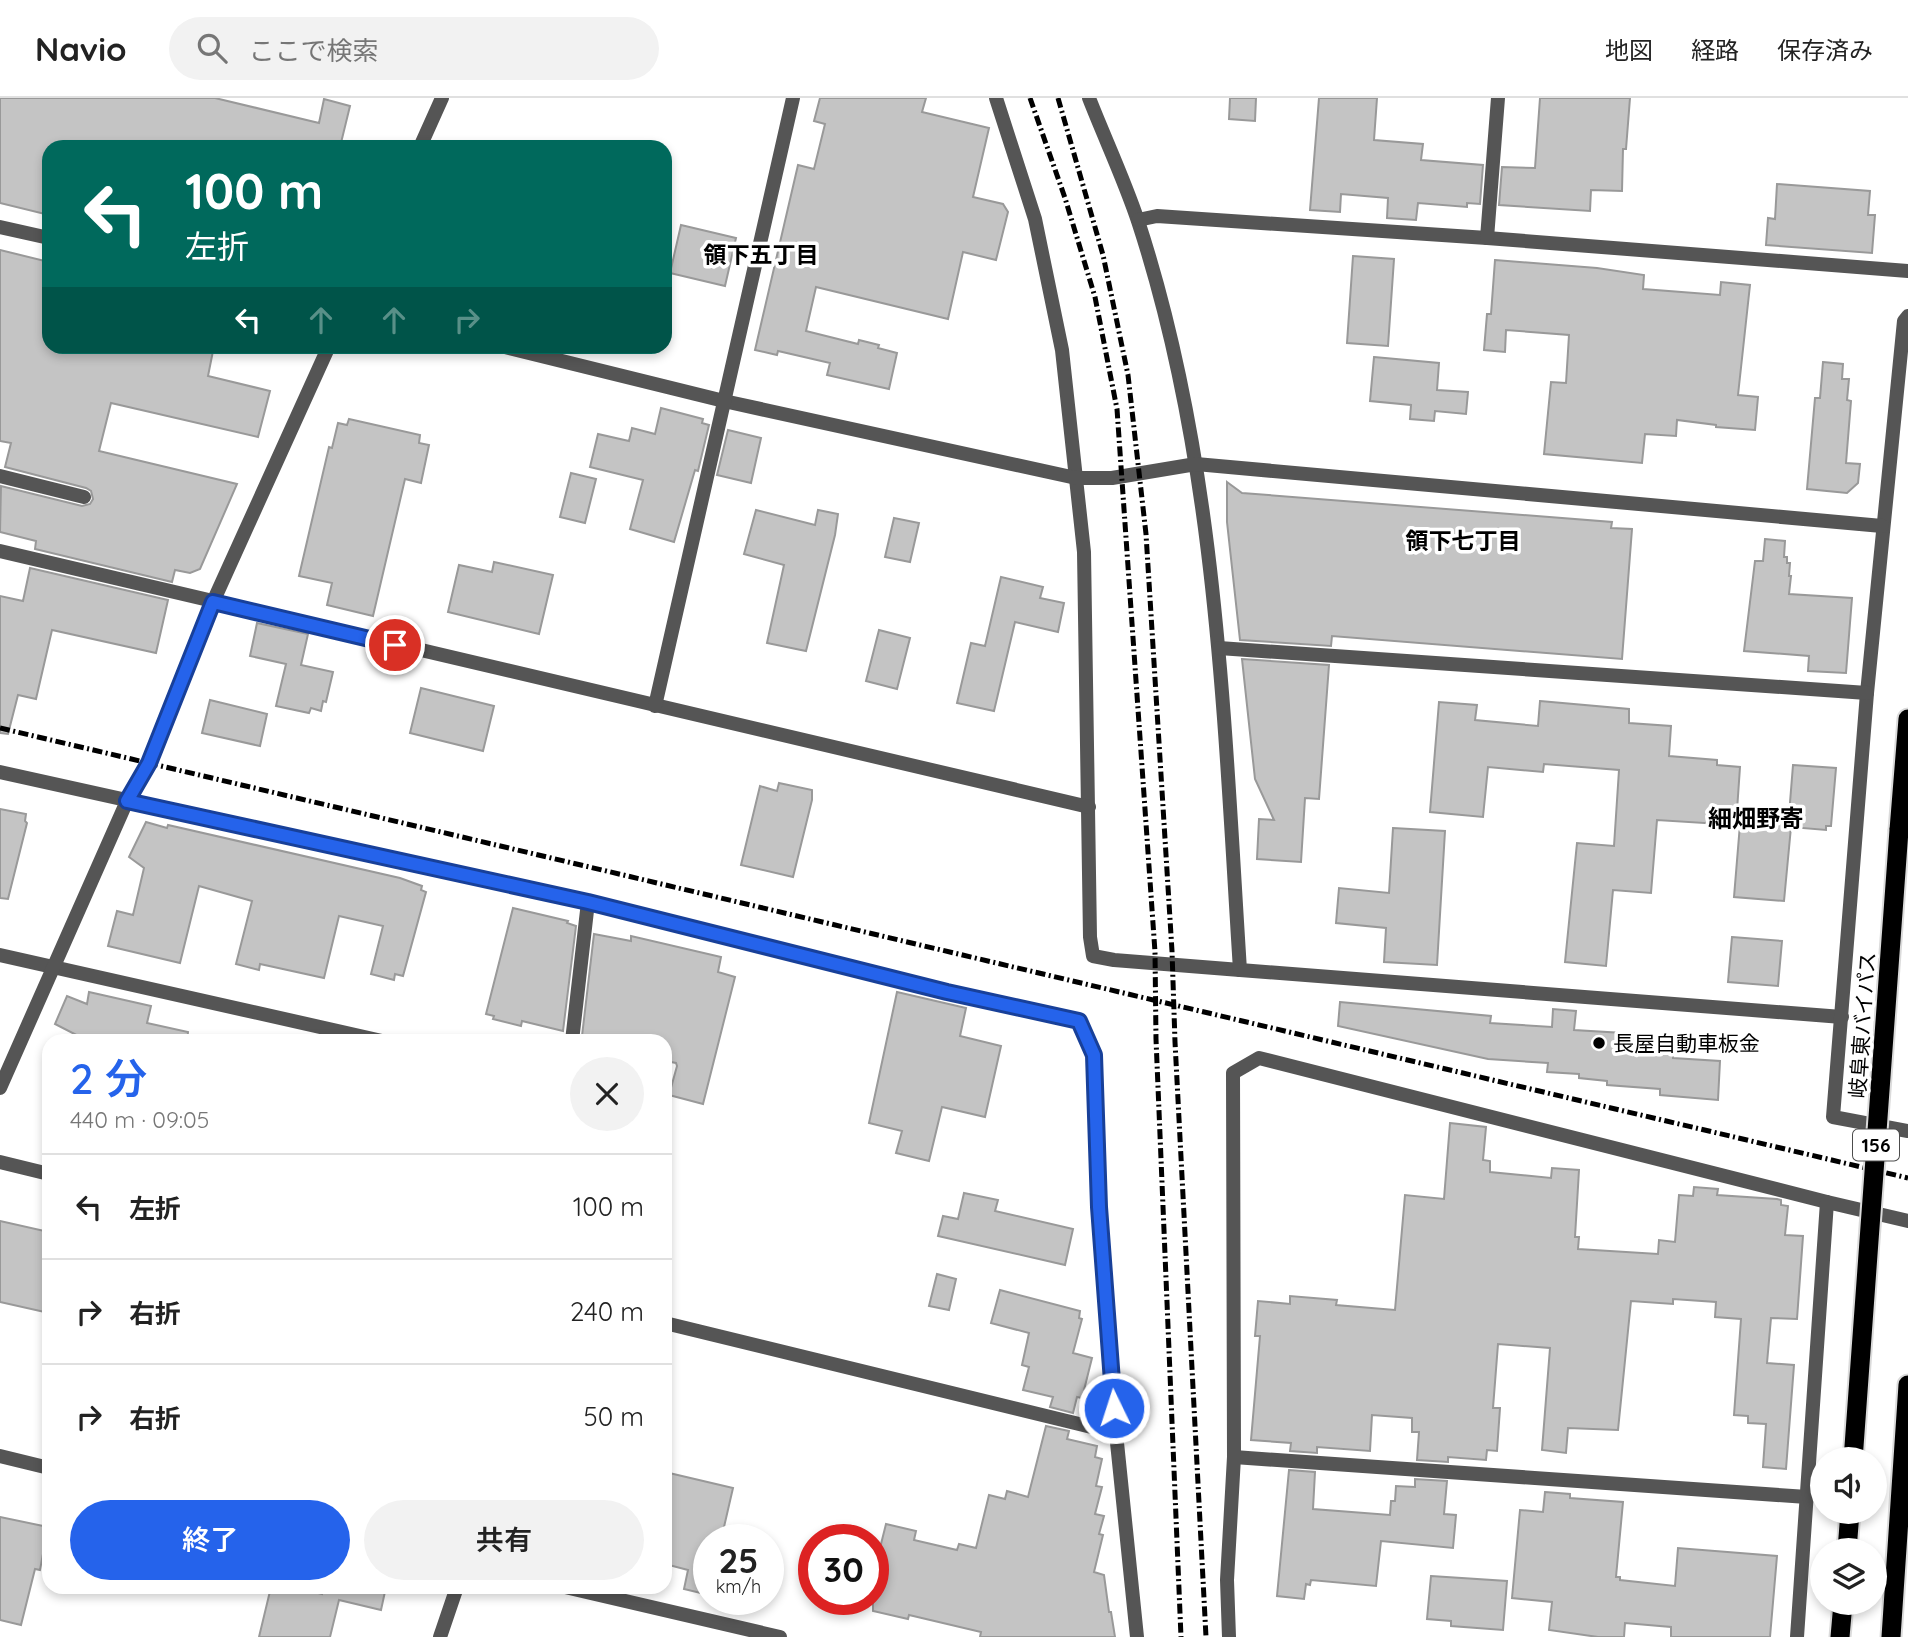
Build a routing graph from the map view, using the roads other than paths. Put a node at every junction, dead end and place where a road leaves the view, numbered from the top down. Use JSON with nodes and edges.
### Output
{"nodes":[{"id":1,"x":442,"y":98,"type":"edge"},
{"id":2,"x":793,"y":98,"type":"edge"},
{"id":3,"x":996,"y":98,"type":"edge"},
{"id":4,"x":1089,"y":98,"type":"edge"},
{"id":5,"x":1497,"y":98,"type":"edge"},
{"id":6,"x":423,"y":140,"type":"edge"},
{"id":7,"x":1138,"y":220,"type":"junction"},
{"id":8,"x":0,"y":227,"type":"edge"},
{"id":9,"x":42,"y":237,"type":"edge"},
{"id":10,"x":1487,"y":237,"type":"junction"},
{"id":11,"x":1908,"y":271,"type":"edge"},
{"id":12,"x":1908,"y":316,"type":"edge"},
{"id":13,"x":325,"y":354,"type":"edge"},
{"id":14,"x":533,"y":354,"type":"edge"},
{"id":15,"x":724,"y":401,"type":"junction"},
{"id":16,"x":1196,"y":464,"type":"junction"},
{"id":17,"x":0,"y":476,"type":"edge"},
{"id":18,"x":1076,"y":478,"type":"junction"},
{"id":19,"x":84,"y":498,"type":"dead end"},
{"id":20,"x":1882,"y":526,"type":"junction"},
{"id":21,"x":0,"y":551,"type":"edge"},
{"id":22,"x":213,"y":602,"type":"junction"},
{"id":23,"x":1219,"y":648,"type":"junction"},
{"id":24,"x":1867,"y":693,"type":"junction"},
{"id":25,"x":656,"y":706,"type":"junction"},
{"id":26,"x":1908,"y":719,"type":"edge"},
{"id":27,"x":0,"y":772,"type":"edge"},
{"id":28,"x":127,"y":801,"type":"junction"},
{"id":29,"x":1089,"y":807,"type":"junction"},
{"id":30,"x":588,"y":902,"type":"junction"},
{"id":31,"x":0,"y":955,"type":"edge"},
{"id":32,"x":53,"y":967,"type":"junction"},
{"id":33,"x":1240,"y":970,"type":"junction"},
{"id":34,"x":1842,"y":1017,"type":"junction"},
{"id":35,"x":351,"y":1034,"type":"edge"},
{"id":36,"x":573,"y":1034,"type":"edge"},
{"id":37,"x":0,"y":1088,"type":"edge"},
{"id":38,"x":1908,"y":1132,"type":"edge"},
{"id":39,"x":0,"y":1162,"type":"edge"},
{"id":40,"x":42,"y":1172,"type":"edge"},
{"id":41,"x":1827,"y":1202,"type":"junction"},
{"id":42,"x":1908,"y":1221,"type":"edge"},
{"id":43,"x":672,"y":1325,"type":"edge"},
{"id":44,"x":1908,"y":1385,"type":"edge"},
{"id":45,"x":1116,"y":1433,"type":"junction"},
{"id":46,"x":1854,"y":1447,"type":"edge"},
{"id":47,"x":0,"y":1457,"type":"edge"},
{"id":48,"x":1234,"y":1457,"type":"junction"},
{"id":49,"x":42,"y":1466,"type":"edge"},
{"id":50,"x":1807,"y":1497,"type":"junction"},
{"id":51,"x":455,"y":1594,"type":"edge"},
{"id":52,"x":595,"y":1594,"type":"edge"},
{"id":53,"x":1842,"y":1615,"type":"edge"},
{"id":54,"x":440,"y":1637,"type":"edge"},
{"id":55,"x":780,"y":1637,"type":"edge"},
{"id":56,"x":1137,"y":1637,"type":"edge"},
{"id":57,"x":1229,"y":1637,"type":"edge"},
{"id":58,"x":1797,"y":1637,"type":"edge"},
{"id":59,"x":1840,"y":1637,"type":"edge"},
{"id":60,"x":1891,"y":1637,"type":"edge"}],
"edges":[{"from":1,"to":6,"type":"street"},
{"from":2,"to":15,"type":"street"},
{"from":3,"to":18,"type":"street"},
{"from":4,"to":7,"type":"street"},
{"from":5,"to":10,"type":"street"},
{"from":7,"to":10,"type":"street"},
{"from":7,"to":16,"type":"street"},
{"from":8,"to":9,"type":"street"},
{"from":10,"to":11,"type":"street"},
{"from":12,"to":20,"type":"street"},
{"from":13,"to":22,"type":"street"},
{"from":14,"to":15,"type":"street"},
{"from":15,"to":18,"type":"street"},
{"from":15,"to":25,"type":"street"},
{"from":16,"to":18,"type":"street"},
{"from":16,"to":20,"type":"street"},
{"from":16,"to":23,"type":"street"},
{"from":17,"to":19,"type":"street"},
{"from":18,"to":29,"type":"street"},
{"from":20,"to":24,"type":"street"},
{"from":21,"to":22,"type":"street"},
{"from":22,"to":25,"type":"street"},
{"from":22,"to":28,"type":"street"},
{"from":23,"to":24,"type":"street"},
{"from":23,"to":33,"type":"street"},
{"from":24,"to":34,"type":"street"},
{"from":25,"to":29,"type":"street"},
{"from":26,"to":46,"type":"highway","name":"岐阜東バイパス","number":"156","bridge":true},
{"from":27,"to":28,"type":"street"},
{"from":28,"to":30,"type":"street"},
{"from":28,"to":32,"type":"street"},
{"from":29,"to":33,"type":"street"},
{"from":30,"to":36,"type":"street"},
{"from":30,"to":45,"type":"street"},
{"from":31,"to":32,"type":"street"},
{"from":32,"to":35,"type":"street"},
{"from":32,"to":37,"type":"street"},
{"from":33,"to":34,"type":"street"},
{"from":34,"to":38,"type":"street"},
{"from":39,"to":40,"type":"street"},
{"from":41,"to":42,"type":"street"},
{"from":41,"to":48,"type":"street"},
{"from":41,"to":50,"type":"street"},
{"from":43,"to":45,"type":"street"},
{"from":44,"to":60,"type":"highway"},
{"from":45,"to":56,"type":"street"},
{"from":47,"to":49,"type":"street"},
{"from":48,"to":50,"type":"street"},
{"from":48,"to":57,"type":"street"},
{"from":50,"to":58,"type":"street"},
{"from":51,"to":54,"type":"street"},
{"from":52,"to":55,"type":"street"},
{"from":53,"to":59,"type":"highway"}]}
